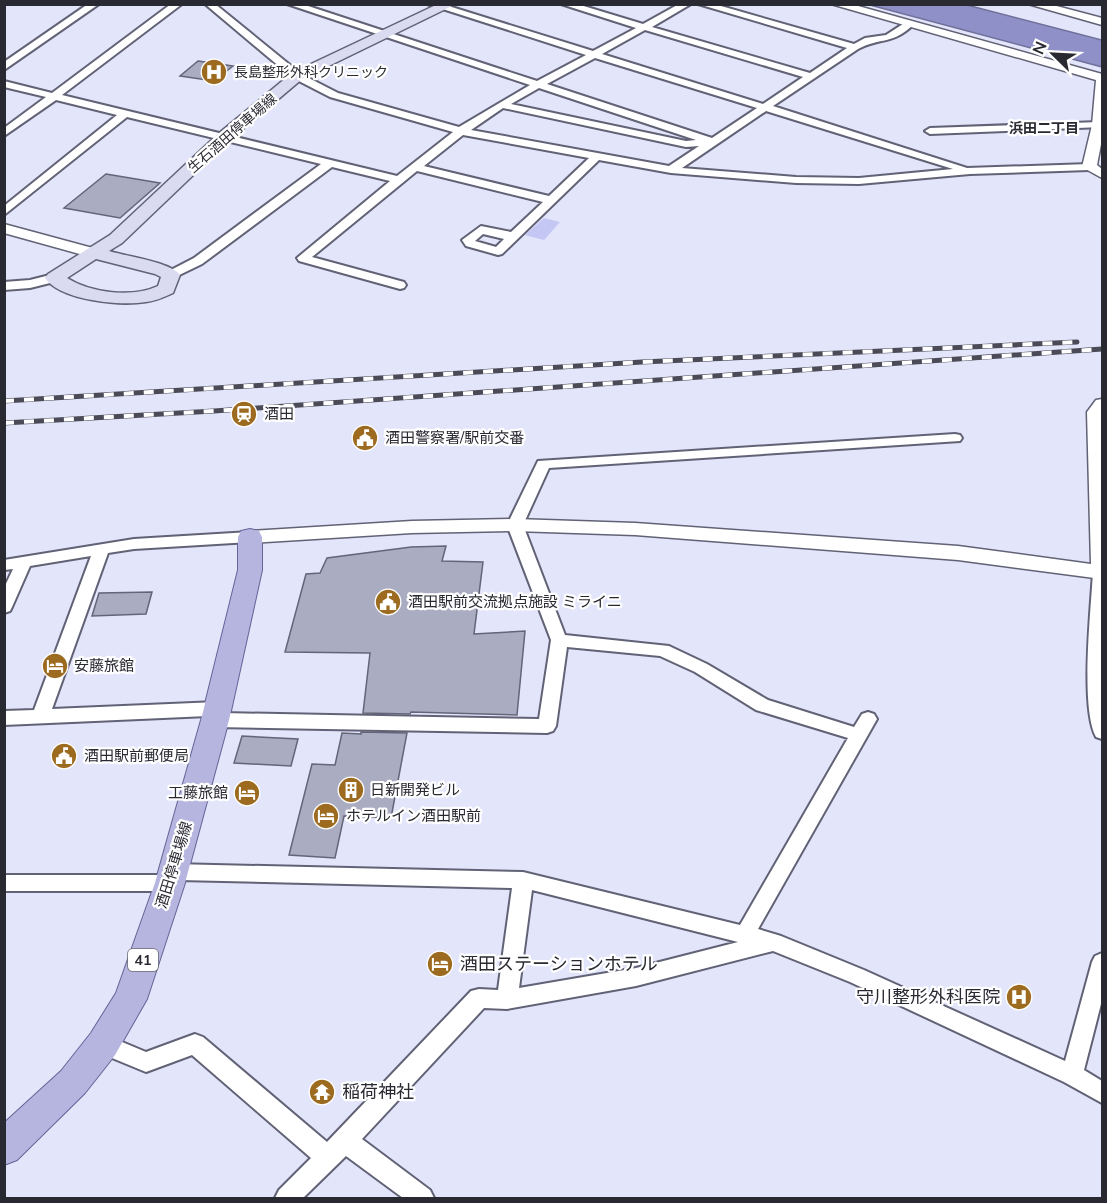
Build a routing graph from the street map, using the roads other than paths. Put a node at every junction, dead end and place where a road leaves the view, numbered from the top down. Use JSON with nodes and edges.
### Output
{"nodes":[{"id":1,"x":178,"y":4,"type":"edge"},
{"id":2,"x":208,"y":4,"type":"edge"},
{"id":3,"x":291,"y":4,"type":"edge"},
{"id":4,"x":565,"y":4,"type":"edge"},
{"id":5,"x":687,"y":4,"type":"edge"},
{"id":6,"x":702,"y":4,"type":"edge"},
{"id":7,"x":836,"y":4,"type":"edge"},
{"id":8,"x":1033,"y":4,"type":"edge"},
{"id":9,"x":94,"y":5,"type":"edge"},
{"id":10,"x":441,"y":6,"type":"edge"},
{"id":11,"x":1102,"y":22,"type":"edge"},
{"id":12,"x":909,"y":24,"type":"junction"},
{"id":13,"x":643,"y":27,"type":"junction"},
{"id":14,"x":384,"y":35,"type":"junction"},
{"id":15,"x":855,"y":47,"type":"junction"},
{"id":16,"x":592,"y":54,"type":"junction"},
{"id":17,"x":4,"y":67,"type":"edge"},
{"id":18,"x":297,"y":76,"type":"junction"},
{"id":19,"x":811,"y":76,"type":"junction"},
{"id":20,"x":1102,"y":80,"type":"edge"},
{"id":21,"x":4,"y":84,"type":"edge"},
{"id":22,"x":538,"y":85,"type":"junction"},
{"id":23,"x":55,"y":96,"type":"junction"},
{"id":24,"x":501,"y":105,"type":"junction"},
{"id":25,"x":765,"y":107,"type":"junction"},
{"id":26,"x":125,"y":113,"type":"junction"},
{"id":27,"x":1098,"y":125,"type":"junction"},
{"id":28,"x":461,"y":131,"type":"junction"},
{"id":29,"x":930,"y":131,"type":"dead end"},
{"id":30,"x":4,"y":133,"type":"edge"},
{"id":31,"x":224,"y":137,"type":"junction"},
{"id":32,"x":713,"y":142,"type":"junction"},
{"id":33,"x":597,"y":156,"type":"junction"},
{"id":34,"x":1094,"y":162,"type":"edge"},
{"id":35,"x":330,"y":163,"type":"junction"},
{"id":36,"x":415,"y":167,"type":"junction"},
{"id":37,"x":671,"y":170,"type":"junction"},
{"id":38,"x":970,"y":171,"type":"junction"},
{"id":39,"x":1102,"y":174,"type":"edge"},
{"id":40,"x":399,"y":180,"type":"junction"},
{"id":41,"x":550,"y":200,"type":"junction"},
{"id":42,"x":4,"y":212,"type":"edge"},
{"id":43,"x":4,"y":228,"type":"edge"},
{"id":44,"x":515,"y":235,"type":"dead end"},
{"id":45,"x":94,"y":252,"type":"junction"},
{"id":46,"x":171,"y":275,"type":"junction"},
{"id":47,"x":54,"y":278,"type":"junction"},
{"id":48,"x":400,"y":285,"type":"dead end"},
{"id":49,"x":4,"y":286,"type":"edge"},
{"id":50,"x":1102,"y":405,"type":"edge"},
{"id":51,"x":955,"y":438,"type":"dead end"},
{"id":52,"x":515,"y":525,"type":"junction"},
{"id":53,"x":250,"y":537,"type":"junction"},
{"id":54,"x":102,"y":549,"type":"junction"},
{"id":55,"x":24,"y":562,"type":"junction"},
{"id":56,"x":4,"y":565,"type":"edge"},
{"id":57,"x":1102,"y":572,"type":"edge"},
{"id":58,"x":4,"y":607,"type":"edge"},
{"id":59,"x":559,"y":640,"type":"junction"},
{"id":60,"x":216,"y":714,"type":"junction"},
{"id":61,"x":39,"y":717,"type":"junction"},
{"id":62,"x":4,"y":718,"type":"edge"},
{"id":63,"x":1102,"y":732,"type":"edge"},
{"id":64,"x":171,"y":877,"type":"junction"},
{"id":65,"x":523,"y":880,"type":"junction"},
{"id":66,"x":4,"y":883,"type":"edge"},
{"id":67,"x":745,"y":934,"type":"junction"},
{"id":68,"x":774,"y":942,"type":"junction"},
{"id":69,"x":1102,"y":962,"type":"edge"},
{"id":70,"x":507,"y":1000,"type":"junction"},
{"id":71,"x":103,"y":1044,"type":"junction"},
{"id":72,"x":1072,"y":1075,"type":"junction"},
{"id":73,"x":1102,"y":1093,"type":"edge"},
{"id":74,"x":345,"y":1141,"type":"junction"},
{"id":75,"x":4,"y":1148,"type":"edge"},
{"id":76,"x":327,"y":1157,"type":"junction"},
{"id":77,"x":287,"y":1198,"type":"edge"},
{"id":78,"x":422,"y":1198,"type":"edge"}],
"edges":[{"from":1,"to":23,"type":"street"},
{"from":2,"to":18,"type":"street"},
{"from":3,"to":14,"type":"street"},
{"from":4,"to":13,"type":"street"},
{"from":5,"to":13,"type":"street"},
{"from":6,"to":15,"type":"street"},
{"from":7,"to":12,"type":"street"},
{"from":8,"to":11,"type":"street"},
{"from":9,"to":17,"type":"street"},
{"from":10,"to":14,"type":"main road","name":"生石酒田停車場線"},
{"from":10,"to":16,"type":"street"},
{"from":12,"to":15,"type":"street"},
{"from":12,"to":20,"type":"street"},
{"from":13,"to":16,"type":"street"},
{"from":13,"to":19,"type":"street"},
{"from":14,"to":18,"type":"main road","name":"生石酒田停車場線"},
{"from":14,"to":22,"type":"street"},
{"from":15,"to":19,"type":"street"},
{"from":16,"to":22,"type":"street"},
{"from":16,"to":25,"type":"street"},
{"from":18,"to":28,"type":"street"},
{"from":18,"to":31,"type":"main road","name":"生石酒田停車場線"},
{"from":19,"to":25,"type":"street"},
{"from":20,"to":27,"type":"street"},
{"from":21,"to":23,"type":"street"},
{"from":22,"to":24,"type":"street"},
{"from":22,"to":32,"type":"street"},
{"from":23,"to":26,"type":"street"},
{"from":23,"to":30,"type":"street"},
{"from":24,"to":28,"type":"street"},
{"from":24,"to":32,"type":"street"},
{"from":25,"to":32,"type":"street"},
{"from":25,"to":38,"type":"street"},
{"from":26,"to":31,"type":"street"},
{"from":26,"to":42,"type":"street"},
{"from":27,"to":29,"type":"street"},
{"from":27,"to":34,"type":"street"},
{"from":28,"to":33,"type":"street"},
{"from":28,"to":36,"type":"street"},
{"from":31,"to":35,"type":"street"},
{"from":31,"to":45,"type":"main road","name":"生石酒田停車場線"},
{"from":32,"to":37,"type":"street"},
{"from":33,"to":37,"type":"street"},
{"from":33,"to":41,"type":"street"},
{"from":34,"to":38,"type":"street"},
{"from":34,"to":39,"type":"street"},
{"from":35,"to":40,"type":"street"},
{"from":35,"to":46,"type":"street"},
{"from":36,"to":40,"type":"street"},
{"from":36,"to":41,"type":"street"},
{"from":37,"to":38,"type":"street"},
{"from":40,"to":48,"type":"street"},
{"from":41,"to":44,"type":"street"},
{"from":43,"to":45,"type":"street"},
{"from":45,"to":46,"type":"main road"},
{"from":45,"to":47,"type":"main road","name":"生石酒田停車場線"},
{"from":46,"to":47,"type":"main road"},
{"from":47,"to":49,"type":"street"},
{"from":50,"to":57,"type":"street"},
{"from":51,"to":52,"type":"street"},
{"from":52,"to":53,"type":"street"},
{"from":52,"to":57,"type":"street"},
{"from":52,"to":59,"type":"street"},
{"from":53,"to":54,"type":"street"},
{"from":53,"to":60,"type":"main road","name":"酒田停車場線","number":"41"},
{"from":54,"to":55,"type":"street"},
{"from":54,"to":61,"type":"street"},
{"from":55,"to":56,"type":"street"},
{"from":55,"to":58,"type":"street"},
{"from":57,"to":63,"type":"street"},
{"from":59,"to":60,"type":"street"},
{"from":59,"to":67,"type":"street"},
{"from":60,"to":61,"type":"street"},
{"from":60,"to":64,"type":"main road","name":"酒田停車場線","number":"41"},
{"from":61,"to":62,"type":"street"},
{"from":64,"to":65,"type":"street"},
{"from":64,"to":66,"type":"street"},
{"from":64,"to":71,"type":"main road","name":"酒田停車場線","number":"41"},
{"from":65,"to":67,"type":"street"},
{"from":65,"to":70,"type":"street"},
{"from":67,"to":68,"type":"street"},
{"from":68,"to":70,"type":"street"},
{"from":68,"to":72,"type":"street"},
{"from":69,"to":72,"type":"street"},
{"from":70,"to":74,"type":"street"},
{"from":71,"to":75,"type":"main road","name":"酒田停車場線","number":"41"},
{"from":71,"to":76,"type":"street"},
{"from":72,"to":73,"type":"street"},
{"from":74,"to":76,"type":"street"},
{"from":74,"to":78,"type":"street"},
{"from":76,"to":77,"type":"street"}]}
